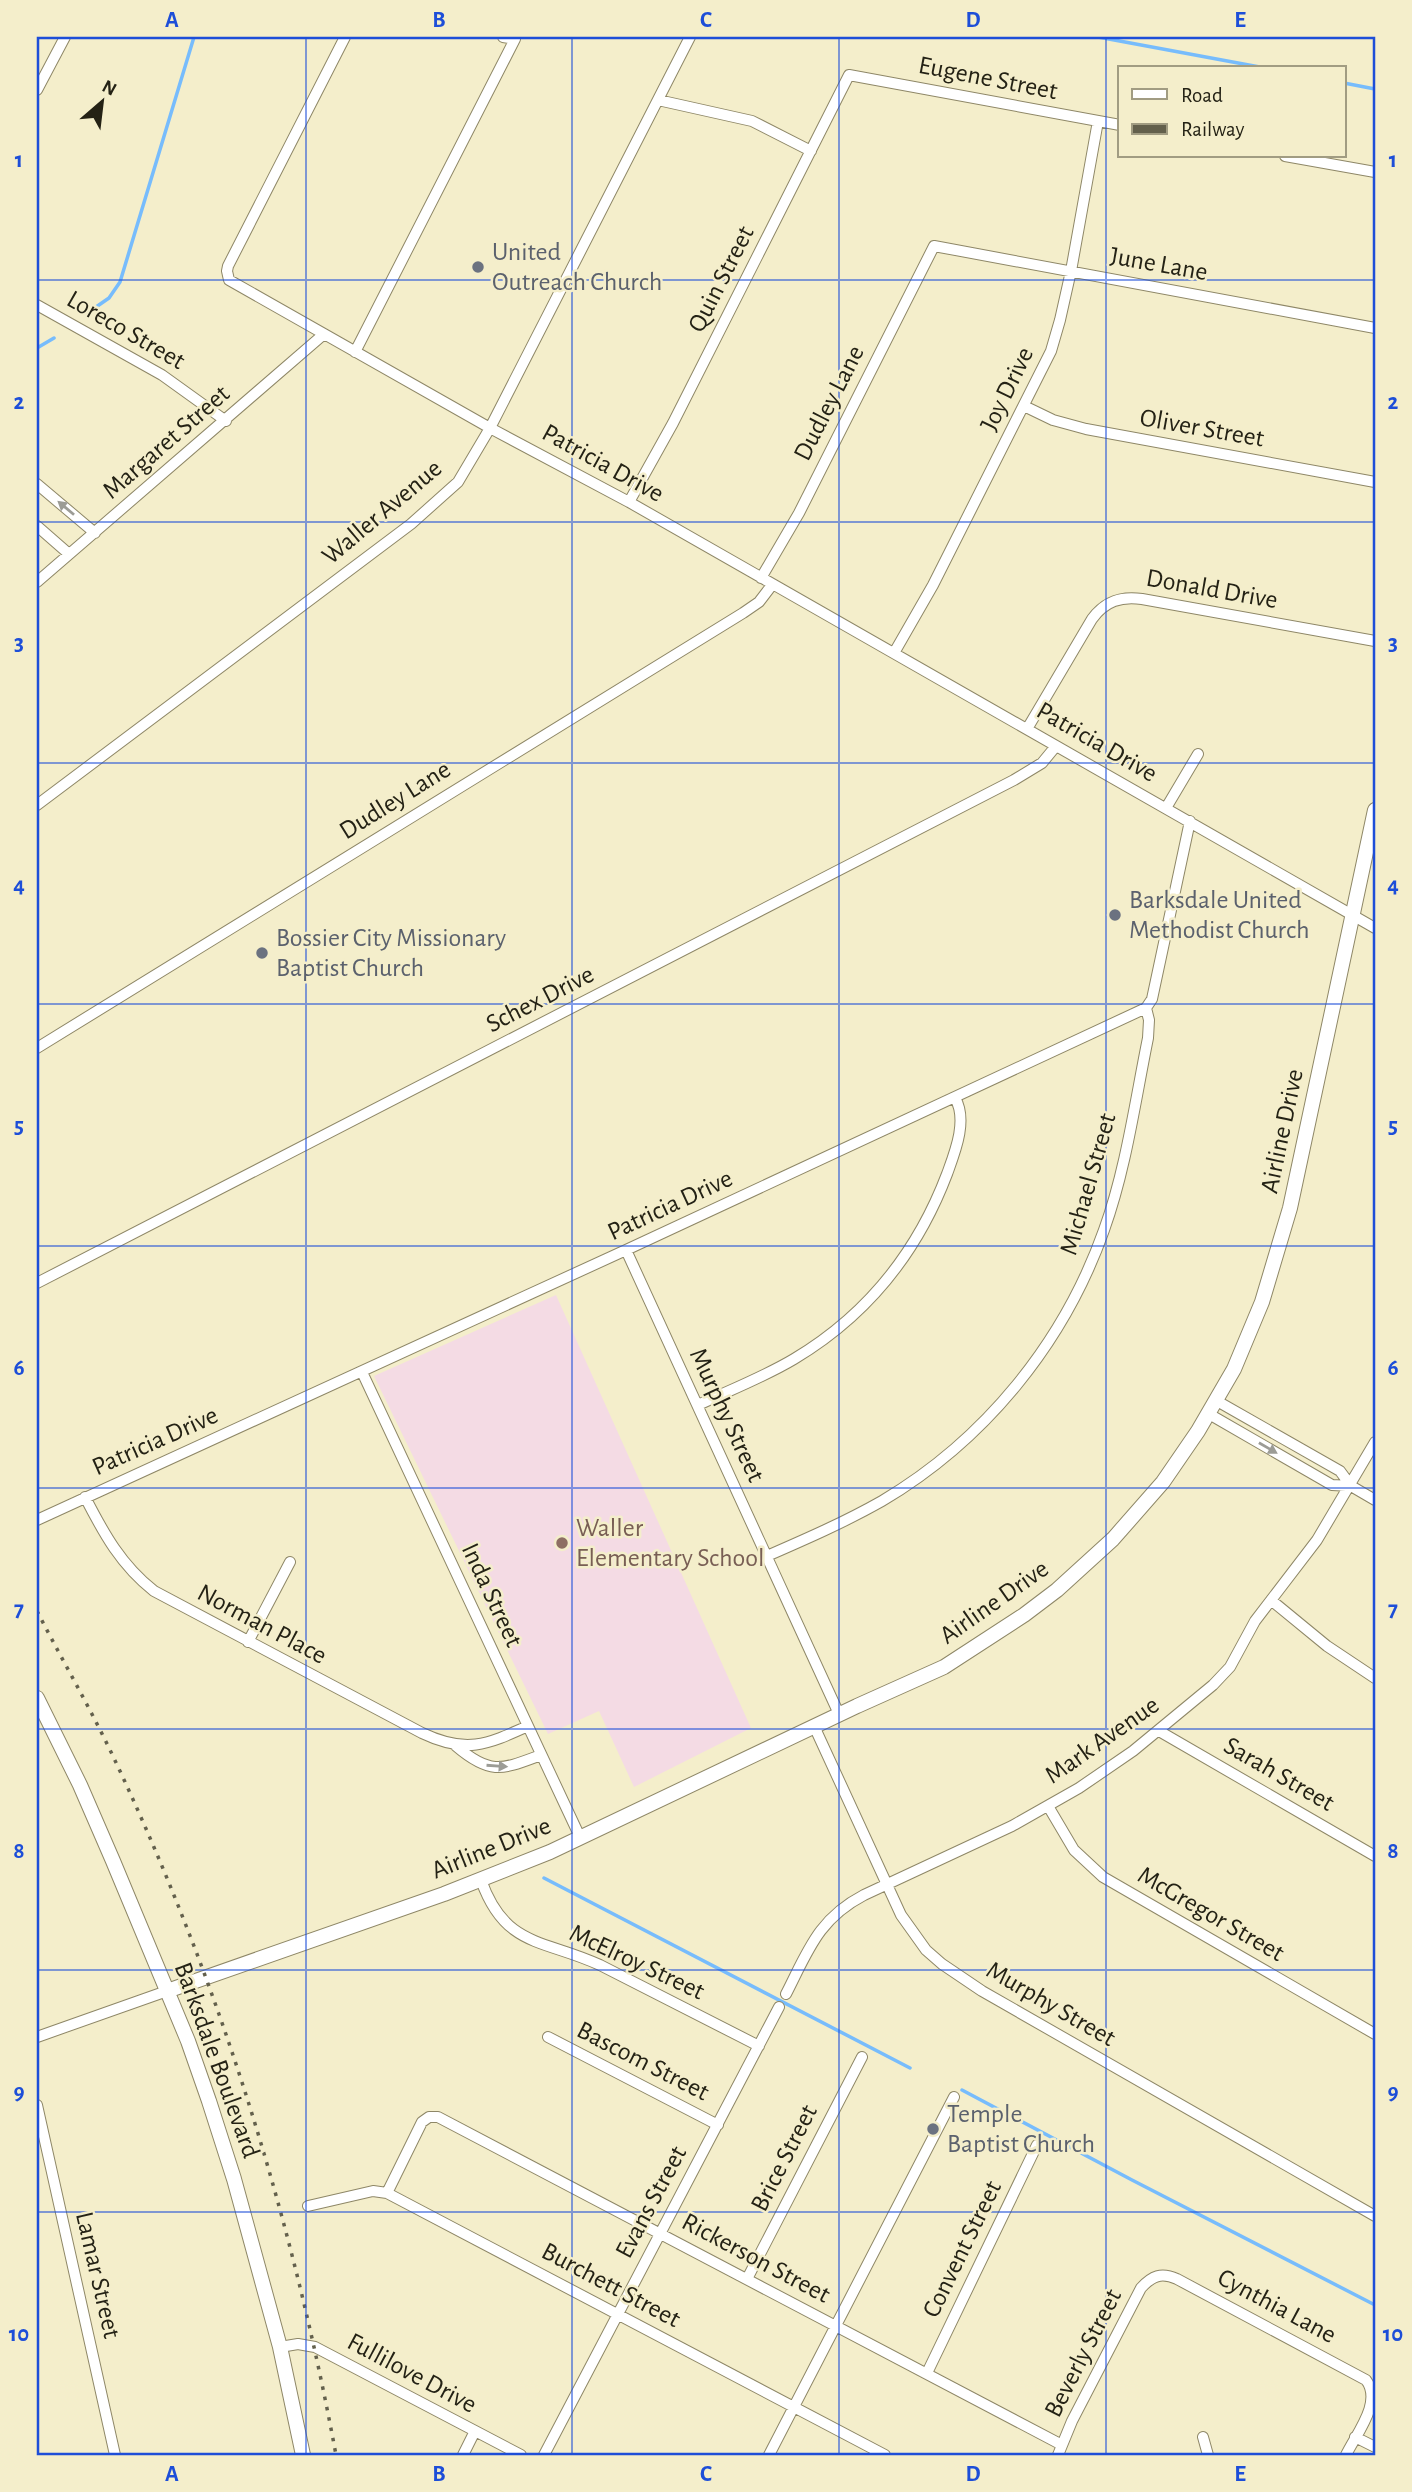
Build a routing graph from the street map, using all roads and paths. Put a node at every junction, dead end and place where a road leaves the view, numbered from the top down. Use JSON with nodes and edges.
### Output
{"nodes":[{"id":1,"x":65,"y":37,"type":"edge"},
{"id":2,"x":345,"y":37,"type":"edge"},
{"id":3,"x":690,"y":37,"type":"edge"},
{"id":4,"x":509,"y":38,"type":"edge"},
{"id":5,"x":849,"y":75,"type":"joint"},
{"id":6,"x":37,"y":90,"type":"edge"},
{"id":7,"x":658,"y":100,"type":"junction"},
{"id":8,"x":1098,"y":121,"type":"junction"},
{"id":9,"x":1118,"y":125,"type":"edge"},
{"id":10,"x":811,"y":151,"type":"junction"},
{"id":11,"x":1296,"y":158,"type":"edge"},
{"id":12,"x":1375,"y":172,"type":"edge"},
{"id":13,"x":934,"y":246,"type":"joint"},
{"id":14,"x":1070,"y":271,"type":"junction"},
{"id":15,"x":37,"y":305,"type":"edge"},
{"id":16,"x":1375,"y":328,"type":"edge"},
{"id":17,"x":324,"y":334,"type":"junction"},
{"id":18,"x":355,"y":352,"type":"junction"},
{"id":19,"x":1024,"y":406,"type":"junction"},
{"id":20,"x":226,"y":421,"type":"junction"},
{"id":21,"x":491,"y":428,"type":"junction"},
{"id":22,"x":1375,"y":482,"type":"edge"},
{"id":23,"x":37,"y":484,"type":"edge"},
{"id":24,"x":629,"y":502,"type":"junction"},
{"id":25,"x":37,"y":526,"type":"edge"},
{"id":26,"x":95,"y":533,"type":"junction"},
{"id":27,"x":69,"y":554,"type":"junction"},
{"id":28,"x":761,"y":578,"type":"junction"},
{"id":29,"x":37,"y":582,"type":"edge"},
{"id":30,"x":772,"y":585,"type":"junction"},
{"id":31,"x":1375,"y":641,"type":"edge"},
{"id":32,"x":894,"y":653,"type":"junction"},
{"id":33,"x":1027,"y":729,"type":"junction"},
{"id":34,"x":1056,"y":746,"type":"junction"},
{"id":35,"x":1198,"y":754,"type":"dead end"},
{"id":36,"x":37,"y":805,"type":"edge"},
{"id":37,"x":1166,"y":808,"type":"junction"},
{"id":38,"x":1375,"y":810,"type":"edge"},
{"id":39,"x":1190,"y":821,"type":"junction"},
{"id":40,"x":1353,"y":915,"type":"junction"},
{"id":41,"x":1375,"y":928,"type":"edge"},
{"id":42,"x":1146,"y":1008,"type":"junction"},
{"id":43,"x":37,"y":1048,"type":"edge"},
{"id":44,"x":955,"y":1098,"type":"junction"},
{"id":45,"x":626,"y":1250,"type":"junction"},
{"id":46,"x":37,"y":1283,"type":"edge"},
{"id":47,"x":362,"y":1372,"type":"junction"},
{"id":48,"x":1217,"y":1401,"type":"junction"},
{"id":49,"x":698,"y":1405,"type":"junction"},
{"id":50,"x":1209,"y":1414,"type":"junction"},
{"id":51,"x":1375,"y":1442,"type":"edge"},
{"id":52,"x":1351,"y":1486,"type":"junction"},
{"id":53,"x":85,"y":1497,"type":"junction"},
{"id":54,"x":1375,"y":1500,"type":"edge"},
{"id":55,"x":37,"y":1520,"type":"edge"},
{"id":56,"x":767,"y":1556,"type":"junction"},
{"id":57,"x":290,"y":1562,"type":"dead end"},
{"id":58,"x":1271,"y":1600,"type":"junction"},
{"id":59,"x":248,"y":1642,"type":"junction"},
{"id":60,"x":1375,"y":1678,"type":"edge"},
{"id":61,"x":37,"y":1698,"type":"edge"},
{"id":62,"x":839,"y":1714,"type":"junction"},
{"id":63,"x":528,"y":1726,"type":"junction"},
{"id":64,"x":814,"y":1726,"type":"junction"},
{"id":65,"x":1159,"y":1731,"type":"junction"},
{"id":66,"x":456,"y":1746,"type":"junction"},
{"id":67,"x":541,"y":1755,"type":"junction"},
{"id":68,"x":1048,"y":1807,"type":"junction"},
{"id":69,"x":580,"y":1837,"type":"junction"},
{"id":70,"x":1375,"y":1856,"type":"edge"},
{"id":71,"x":481,"y":1880,"type":"junction"},
{"id":72,"x":886,"y":1886,"type":"junction"},
{"id":73,"x":167,"y":1991,"type":"junction"},
{"id":74,"x":786,"y":1994,"type":"dead end"},
{"id":75,"x":779,"y":2007,"type":"dead end"},
{"id":76,"x":1375,"y":2035,"type":"edge"},
{"id":77,"x":37,"y":2037,"type":"edge"},
{"id":78,"x":548,"y":2037,"type":"dead end"},
{"id":79,"x":759,"y":2046,"type":"junction"},
{"id":80,"x":862,"y":2057,"type":"dead end"},
{"id":81,"x":954,"y":2097,"type":"dead end"},
{"id":82,"x":37,"y":2105,"type":"edge"},
{"id":83,"x":718,"y":2125,"type":"junction"},
{"id":84,"x":1037,"y":2145,"type":"dead end"},
{"id":85,"x":387,"y":2193,"type":"junction"},
{"id":86,"x":308,"y":2206,"type":"dead end"},
{"id":87,"x":1375,"y":2216,"type":"edge"},
{"id":88,"x":660,"y":2233,"type":"junction"},
{"id":89,"x":1155,"y":2276,"type":"joint"},
{"id":90,"x":747,"y":2279,"type":"junction"},
{"id":91,"x":618,"y":2314,"type":"junction"},
{"id":92,"x":836,"y":2326,"type":"junction"},
{"id":93,"x":280,"y":2347,"type":"junction"},
{"id":94,"x":927,"y":2373,"type":"junction"},
{"id":95,"x":794,"y":2407,"type":"junction"},
{"id":96,"x":475,"y":2431,"type":"junction"},
{"id":97,"x":1203,"y":2437,"type":"dead end"},
{"id":98,"x":1355,"y":2437,"type":"junction"},
{"id":99,"x":1375,"y":2447,"type":"edge"},
{"id":100,"x":1060,"y":2450,"type":"edge"},
{"id":101,"x":115,"y":2455,"type":"edge"},
{"id":102,"x":303,"y":2455,"type":"edge"},
{"id":103,"x":463,"y":2455,"type":"edge"},
{"id":104,"x":521,"y":2455,"type":"edge"},
{"id":105,"x":544,"y":2455,"type":"edge"},
{"id":106,"x":769,"y":2455,"type":"edge"},
{"id":107,"x":885,"y":2455,"type":"edge"},
{"id":108,"x":1208,"y":2455,"type":"edge"},
{"id":109,"x":1346,"y":2455,"type":"edge"}],
"edges":[{"from":1,"to":6,"type":"street"},
{"from":2,"to":17,"type":"street","name":"Patricia Drive"},
{"from":3,"to":7,"type":"street","name":"Waller Avenue"},
{"from":4,"to":18,"type":"street"},
{"from":5,"to":8,"type":"street","name":"Eugene Street"},
{"from":5,"to":10,"type":"street","name":"Quin Street"},
{"from":7,"to":10,"type":"street"},
{"from":7,"to":21,"type":"street","name":"Waller Avenue"},
{"from":8,"to":9,"type":"street","name":"Eugene Street"},
{"from":8,"to":14,"type":"street","name":"Joy Drive"},
{"from":10,"to":24,"type":"street","name":"Quin Street"},
{"from":11,"to":12,"type":"street"},
{"from":13,"to":14,"type":"street","name":"June Lane"},
{"from":13,"to":28,"type":"street","name":"Dudley Lane"},
{"from":14,"to":16,"type":"street","name":"June Lane"},
{"from":14,"to":19,"type":"street","name":"Joy Drive"},
{"from":15,"to":20,"type":"street","name":"Loreco Street"},
{"from":17,"to":18,"type":"street","name":"Patricia Drive"},
{"from":17,"to":20,"type":"street","name":"Margaret Street"},
{"from":18,"to":21,"type":"street","name":"Patricia Drive"},
{"from":19,"to":22,"type":"street","name":"Oliver Street"},
{"from":19,"to":32,"type":"street","name":"Joy Drive"},
{"from":20,"to":26,"type":"street","name":"Margaret Street"},
{"from":21,"to":24,"type":"street","name":"Patricia Drive"},
{"from":21,"to":36,"type":"street","name":"Waller Avenue"},
{"from":26,"to":23,"type":"street","one_way":true},
{"from":24,"to":28,"type":"street","name":"Patricia Drive"},
{"from":25,"to":27,"type":"street"},
{"from":26,"to":27,"type":"street","name":"Margaret Street"},
{"from":27,"to":29,"type":"street","name":"Margaret Street"},
{"from":28,"to":30,"type":"street","name":"Patricia Drive"},
{"from":30,"to":32,"type":"street","name":"Patricia Drive"},
{"from":30,"to":43,"type":"street","name":"Dudley Lane"},
{"from":31,"to":33,"type":"street","name":"Donald Drive"},
{"from":32,"to":33,"type":"street","name":"Patricia Drive"},
{"from":33,"to":34,"type":"street","name":"Patricia Drive"},
{"from":34,"to":37,"type":"street","name":"Patricia Drive"},
{"from":34,"to":46,"type":"street","name":"Schex Drive"},
{"from":35,"to":37,"type":"street"},
{"from":37,"to":39,"type":"street","name":"Patricia Drive"},
{"from":38,"to":40,"type":"main road","name":"Airline Drive"},
{"from":39,"to":40,"type":"street","name":"Patricia Drive"},
{"from":39,"to":42,"type":"street"},
{"from":40,"to":41,"type":"street","name":"Patricia Drive"},
{"from":40,"to":48,"type":"main road","name":"Airline Drive"},
{"from":42,"to":44,"type":"street","name":"Patricia Drive"},
{"from":42,"to":56,"type":"street","name":"Michael Street"},
{"from":44,"to":45,"type":"street","name":"Patricia Drive"},
{"from":44,"to":49,"type":"street"},
{"from":45,"to":47,"type":"street","name":"Patricia Drive"},
{"from":45,"to":49,"type":"street","name":"Murphy Street"},
{"from":47,"to":53,"type":"street","name":"Patricia Drive"},
{"from":47,"to":63,"type":"street","name":"Inda Street"},
{"from":48,"to":50,"type":"main road","name":"Airline Drive"},
{"from":48,"to":52,"type":"street"},
{"from":49,"to":56,"type":"street","name":"Murphy Street"},
{"from":50,"to":52,"type":"street","one_way":true},
{"from":50,"to":62,"type":"main road","name":"Airline Drive"},
{"from":51,"to":52,"type":"street","name":"Mark Avenue"},
{"from":52,"to":54,"type":"street"},
{"from":52,"to":58,"type":"street","name":"Mark Avenue"},
{"from":53,"to":55,"type":"street","name":"Patricia Drive"},
{"from":53,"to":59,"type":"street","name":"Norman Place"},
{"from":56,"to":62,"type":"street","name":"Murphy Street"},
{"from":57,"to":59,"type":"street"},
{"from":58,"to":60,"type":"street"},
{"from":58,"to":65,"type":"street","name":"Mark Avenue"},
{"from":59,"to":66,"type":"street","name":"Norman Place"},
{"from":61,"to":73,"type":"main road","name":"Barksdale Boulevard"},
{"from":62,"to":64,"type":"main road","name":"Airline Drive"},
{"from":63,"to":66,"type":"street","name":"Norman Place"},
{"from":63,"to":67,"type":"street","name":"Inda Street"},
{"from":64,"to":69,"type":"main road","name":"Airline Drive"},
{"from":64,"to":72,"type":"street","name":"Murphy Street"},
{"from":65,"to":68,"type":"street","name":"Mark Avenue"},
{"from":65,"to":70,"type":"street","name":"Sarah Street"},
{"from":66,"to":67,"type":"street","name":"Norman Place","one_way":true},
{"from":67,"to":69,"type":"street","name":"Inda Street"},
{"from":68,"to":72,"type":"street","name":"Mark Avenue"},
{"from":68,"to":76,"type":"street","name":"McGregor Street"},
{"from":69,"to":71,"type":"main road","name":"Airline Drive"},
{"from":71,"to":73,"type":"main road","name":"Airline Drive"},
{"from":71,"to":79,"type":"street","name":"McElroy Street"},
{"from":72,"to":74,"type":"street","name":"Mark Avenue"},
{"from":72,"to":87,"type":"street","name":"Murphy Street"},
{"from":73,"to":77,"type":"street"},
{"from":73,"to":93,"type":"main road","name":"Barksdale Boulevard"},
{"from":75,"to":79,"type":"street","name":"Evans Street"},
{"from":78,"to":83,"type":"street","name":"Bascom Street"},
{"from":79,"to":83,"type":"street","name":"Evans Street"},
{"from":80,"to":90,"type":"street","name":"Brice Street"},
{"from":81,"to":92,"type":"street"},
{"from":82,"to":101,"type":"street","name":"Lamar Street"},
{"from":83,"to":88,"type":"street","name":"Evans Street"},
{"from":84,"to":94,"type":"street","name":"Convent Street"},
{"from":85,"to":86,"type":"street"},
{"from":85,"to":88,"type":"street","name":"Rickerson Street"},
{"from":85,"to":91,"type":"street","name":"Burchett Street"},
{"from":88,"to":90,"type":"street","name":"Rickerson Street"},
{"from":88,"to":91,"type":"street","name":"Evans Street"},
{"from":89,"to":98,"type":"street","name":"Cynthia Lane"},
{"from":89,"to":100,"type":"street","name":"Beverly Street"},
{"from":90,"to":92,"type":"street","name":"Rickerson Street"},
{"from":91,"to":95,"type":"street","name":"Burchett Street"},
{"from":91,"to":105,"type":"street","name":"Evans Street"},
{"from":92,"to":94,"type":"street","name":"Rickerson Street"},
{"from":92,"to":95,"type":"street"},
{"from":93,"to":96,"type":"street","name":"Fullilove Drive"},
{"from":93,"to":102,"type":"main road","name":"Barksdale Boulevard"},
{"from":94,"to":100,"type":"street","name":"Rickerson Street"},
{"from":95,"to":106,"type":"street"},
{"from":95,"to":107,"type":"street","name":"Burchett Street"},
{"from":96,"to":103,"type":"street"},
{"from":96,"to":104,"type":"street","name":"Fullilove Drive"},
{"from":97,"to":108,"type":"street"},
{"from":98,"to":99,"type":"street"},
{"from":98,"to":109,"type":"street"}]}
